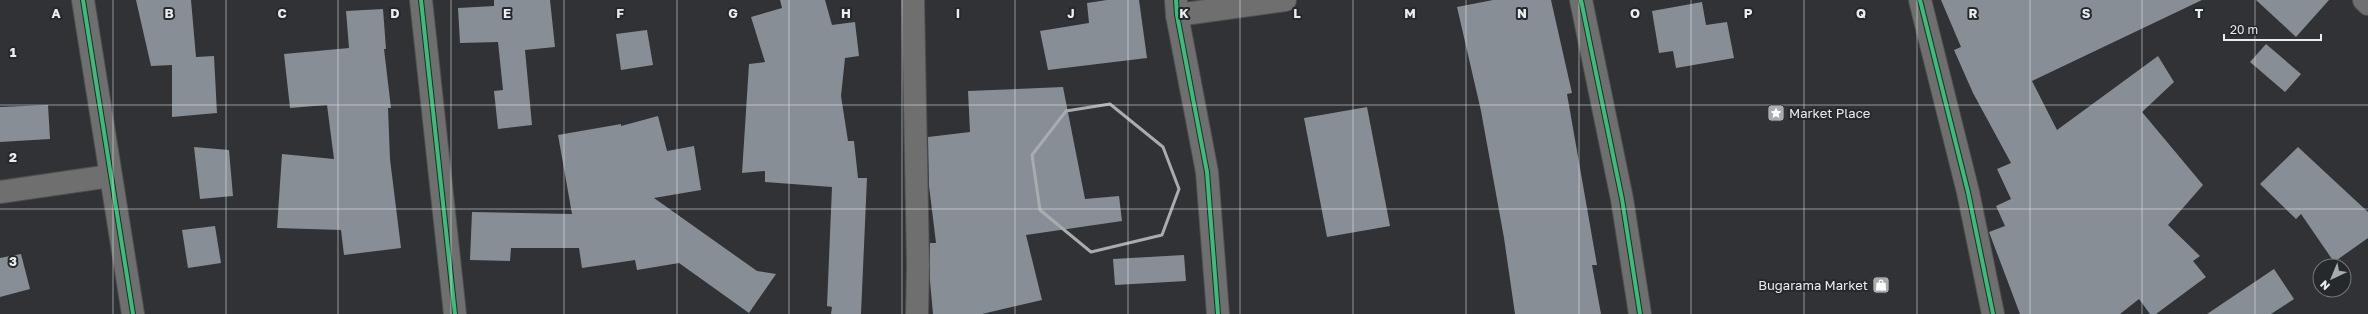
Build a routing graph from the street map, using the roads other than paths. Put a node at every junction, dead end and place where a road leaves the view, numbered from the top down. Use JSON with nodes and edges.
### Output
{"nodes":[{"id":1,"x":83,"y":0,"type":"edge"},
{"id":2,"x":421,"y":0,"type":"edge"},
{"id":3,"x":913,"y":0,"type":"edge"},
{"id":4,"x":1284,"y":0,"type":"edge"},
{"id":5,"x":1580,"y":0,"type":"edge"},
{"id":6,"x":1920,"y":0,"type":"edge"},
{"id":7,"x":2364,"y":0,"type":"edge"},
{"id":8,"x":2368,"y":4,"type":"edge"},
{"id":9,"x":1176,"y":8,"type":"edge"},
{"id":10,"x":110,"y":176,"type":"junction"},
{"id":11,"x":0,"y":192,"type":"edge"},
{"id":12,"x":133,"y":314,"type":"edge"},
{"id":13,"x":455,"y":314,"type":"edge"},
{"id":14,"x":917,"y":314,"type":"edge"},
{"id":15,"x":1218,"y":314,"type":"edge"},
{"id":16,"x":1640,"y":314,"type":"edge"},
{"id":17,"x":1993,"y":314,"type":"edge"}],
"edges":[{"from":1,"to":10,"type":"street"},
{"from":2,"to":13,"type":"street"},
{"from":3,"to":14,"type":"street"},
{"from":4,"to":9,"type":"street"},
{"from":5,"to":16,"type":"street"},
{"from":6,"to":17,"type":"street"},
{"from":7,"to":8,"type":"street"},
{"from":9,"to":15,"type":"street"},
{"from":10,"to":11,"type":"street"},
{"from":10,"to":12,"type":"street"}]}
